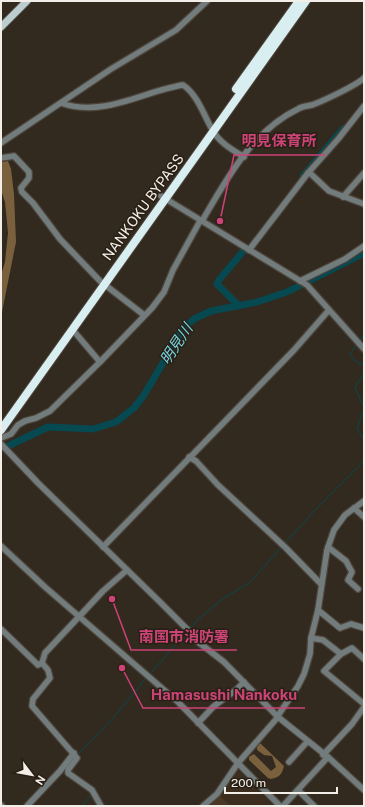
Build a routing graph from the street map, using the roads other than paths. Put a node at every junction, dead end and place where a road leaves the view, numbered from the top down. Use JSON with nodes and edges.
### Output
{"nodes":[{"id":1,"x":27,"y":1,"type":"edge"},
{"id":2,"x":208,"y":1,"type":"edge"},
{"id":3,"x":299,"y":1,"type":"edge"},
{"id":4,"x":306,"y":1,"type":"edge"},
{"id":5,"x":1,"y":27,"type":"edge"},
{"id":6,"x":364,"y":78,"type":"edge"},
{"id":7,"x":62,"y":103,"type":"junction"},
{"id":8,"x":364,"y":106,"type":"edge"},
{"id":9,"x":212,"y":128,"type":"junction"},
{"id":10,"x":1,"y":143,"type":"edge"},
{"id":11,"x":244,"y":157,"type":"junction"},
{"id":12,"x":1,"y":158,"type":"edge"},
{"id":13,"x":308,"y":173,"type":"junction"},
{"id":14,"x":364,"y":173,"type":"edge"},
{"id":15,"x":163,"y":197,"type":"junction"},
{"id":16,"x":343,"y":197,"type":"junction"},
{"id":17,"x":364,"y":204,"type":"edge"},
{"id":18,"x":201,"y":221,"type":"junction"},
{"id":19,"x":364,"y":246,"type":"edge"},
{"id":20,"x":249,"y":250,"type":"junction"},
{"id":21,"x":102,"y":282,"type":"junction"},
{"id":22,"x":303,"y":283,"type":"junction"},
{"id":23,"x":329,"y":310,"type":"junction"},
{"id":24,"x":144,"y":315,"type":"junction"},
{"id":25,"x":72,"y":329,"type":"junction"},
{"id":26,"x":360,"y":345,"type":"edge"},
{"id":27,"x":100,"y":362,"type":"junction"},
{"id":28,"x":1,"y":421,"type":"edge"},
{"id":29,"x":1,"y":430,"type":"edge"},
{"id":30,"x":1,"y":438,"type":"edge"},
{"id":31,"x":1,"y":444,"type":"edge"},
{"id":32,"x":189,"y":458,"type":"junction"},
{"id":33,"x":364,"y":502,"type":"edge"},
{"id":34,"x":354,"y":508,"type":"junction"},
{"id":35,"x":364,"y":517,"type":"edge"},
{"id":36,"x":1,"y":546,"type":"edge"},
{"id":37,"x":103,"y":547,"type":"junction"},
{"id":38,"x":328,"y":547,"type":"junction"},
{"id":39,"x":127,"y":570,"type":"junction"},
{"id":40,"x":321,"y":584,"type":"junction"},
{"id":41,"x":358,"y":589,"type":"dead end"},
{"id":42,"x":318,"y":610,"type":"junction"},
{"id":43,"x":79,"y":616,"type":"junction"},
{"id":44,"x":364,"y":628,"type":"edge"},
{"id":45,"x":1,"y":629,"type":"edge"},
{"id":46,"x":311,"y":638,"type":"junction"},
{"id":47,"x":341,"y":654,"type":"junction"},
{"id":48,"x":364,"y":659,"type":"edge"},
{"id":49,"x":42,"y":663,"type":"junction"},
{"id":50,"x":244,"y":682,"type":"junction"},
{"id":51,"x":364,"y":704,"type":"edge"},
{"id":52,"x":364,"y":707,"type":"edge"},
{"id":53,"x":278,"y":717,"type":"junction"},
{"id":54,"x":198,"y":723,"type":"junction"},
{"id":55,"x":307,"y":742,"type":"junction"},
{"id":56,"x":74,"y":753,"type":"junction"},
{"id":57,"x":326,"y":756,"type":"junction"},
{"id":58,"x":289,"y":762,"type":"dead end"},
{"id":59,"x":238,"y":764,"type":"junction"},
{"id":60,"x":298,"y":790,"type":"junction"},
{"id":61,"x":364,"y":790,"type":"edge"},
{"id":62,"x":27,"y":806,"type":"edge"},
{"id":63,"x":101,"y":806,"type":"edge"},
{"id":64,"x":203,"y":806,"type":"edge"},
{"id":65,"x":280,"y":806,"type":"edge"},
{"id":66,"x":283,"y":806,"type":"edge"},
{"id":67,"x":314,"y":806,"type":"edge"}],
"edges":[{"from":1,"to":5,"type":"main road"},
{"from":2,"to":7,"type":"street"},
{"from":3,"to":9,"type":"highway","name":"NANKOKU BYPASS"},
{"from":4,"to":9,"type":"highway","name":"NANKOKU BYPASS"},
{"from":6,"to":11,"type":"street"},
{"from":7,"to":9,"type":"street"},
{"from":7,"to":10,"type":"street"},
{"from":8,"to":13,"type":"street"},
{"from":9,"to":11,"type":"street"},
{"from":9,"to":15,"type":"highway","name":"NANKOKU BYPASS"},
{"from":11,"to":18,"type":"street"},
{"from":12,"to":21,"type":"street"},
{"from":13,"to":16,"type":"street"},
{"from":13,"to":20,"type":"street"},
{"from":14,"to":16,"type":"street"},
{"from":15,"to":18,"type":"street"},
{"from":15,"to":21,"type":"highway","name":"NANKOKU BYPASS"},
{"from":16,"to":17,"type":"street"},
{"from":18,"to":20,"type":"street"},
{"from":18,"to":24,"type":"street"},
{"from":19,"to":22,"type":"street"},
{"from":20,"to":22,"type":"street"},
{"from":21,"to":24,"type":"street"},
{"from":21,"to":25,"type":"highway","name":"NANKOKU BYPASS"},
{"from":21,"to":28,"type":"highway","name":"NANKOKU BYPASS"},
{"from":22,"to":23,"type":"street"},
{"from":23,"to":26,"type":"street"},
{"from":23,"to":32,"type":"street"},
{"from":24,"to":27,"type":"street"},
{"from":25,"to":27,"type":"street"},
{"from":25,"to":29,"type":"highway","name":"NANKOKU BYPASS"},
{"from":27,"to":30,"type":"street"},
{"from":31,"to":37,"type":"street"},
{"from":32,"to":37,"type":"street"},
{"from":32,"to":40,"type":"street"},
{"from":33,"to":34,"type":"street"},
{"from":34,"to":35,"type":"street"},
{"from":34,"to":38,"type":"street"},
{"from":36,"to":43,"type":"street"},
{"from":37,"to":39,"type":"street"},
{"from":38,"to":40,"type":"street"},
{"from":38,"to":41,"type":"street"},
{"from":39,"to":43,"type":"street"},
{"from":39,"to":50,"type":"street"},
{"from":40,"to":42,"type":"street"},
{"from":42,"to":44,"type":"street"},
{"from":42,"to":46,"type":"street"},
{"from":43,"to":49,"type":"street"},
{"from":43,"to":54,"type":"street"},
{"from":45,"to":49,"type":"street"},
{"from":46,"to":47,"type":"street"},
{"from":46,"to":53,"type":"street"},
{"from":47,"to":48,"type":"street"},
{"from":47,"to":51,"type":"street"},
{"from":49,"to":56,"type":"street"},
{"from":50,"to":53,"type":"street"},
{"from":50,"to":54,"type":"street"},
{"from":52,"to":57,"type":"street"},
{"from":53,"to":55,"type":"street"},
{"from":53,"to":59,"type":"street"},
{"from":54,"to":59,"type":"street"},
{"from":55,"to":57,"type":"street"},
{"from":55,"to":58,"type":"street"},
{"from":56,"to":62,"type":"street"},
{"from":56,"to":63,"type":"street"},
{"from":57,"to":60,"type":"street"},
{"from":57,"to":61,"type":"street"},
{"from":59,"to":64,"type":"street"},
{"from":59,"to":65,"type":"street"},
{"from":60,"to":66,"type":"street"},
{"from":60,"to":67,"type":"street"}]}
